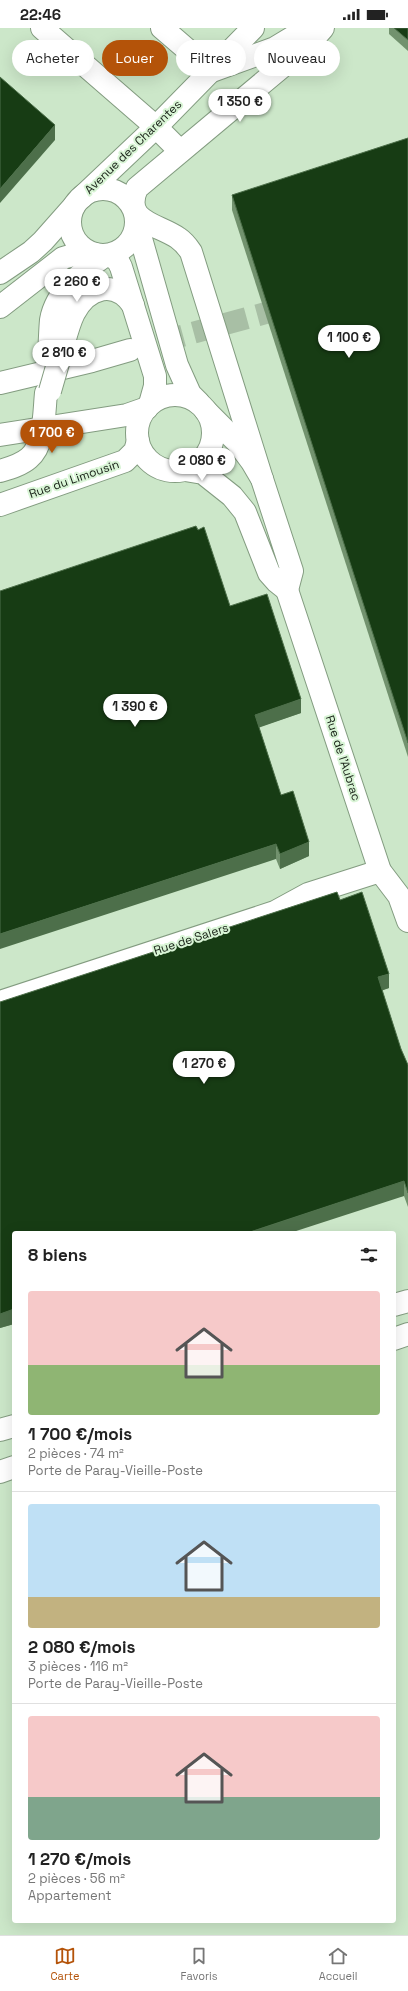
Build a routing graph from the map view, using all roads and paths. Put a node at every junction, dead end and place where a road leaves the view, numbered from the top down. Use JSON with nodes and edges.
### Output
{"nodes":[{"id":1,"x":42,"y":28,"type":"edge"},
{"id":2,"x":162,"y":28,"type":"edge"},
{"id":3,"x":253,"y":28,"type":"edge"},
{"id":4,"x":308,"y":28,"type":"edge"},
{"id":5,"x":323,"y":28,"type":"edge"},
{"id":6,"x":176,"y":40,"type":"edge"},
{"id":7,"x":242,"y":40,"type":"edge"},
{"id":8,"x":246,"y":59,"type":"edge"},
{"id":9,"x":207,"y":76,"type":"edge"},
{"id":10,"x":156,"y":127,"type":"junction"},
{"id":11,"x":180,"y":151,"type":"junction"},
{"id":12,"x":77,"y":202,"type":"junction"},
{"id":13,"x":135,"y":216,"type":"junction"},
{"id":14,"x":104,"y":255,"type":"junction"},
{"id":15,"x":0,"y":273,"type":"edge"},
{"id":16,"x":133,"y":305,"type":"junction"},
{"id":17,"x":0,"y":307,"type":"edge"},
{"id":18,"x":56,"y":349,"type":"junction"},
{"id":19,"x":130,"y":350,"type":"tunnel mouth"},
{"id":20,"x":92,"y":361,"type":"junction"},
{"id":21,"x":0,"y":383,"type":"edge"},
{"id":22,"x":0,"y":399,"type":"edge"},
{"id":23,"x":45,"y":406,"type":"junction"},
{"id":24,"x":149,"y":406,"type":"junction"},
{"id":25,"x":202,"y":407,"type":"junction"},
{"id":26,"x":0,"y":434,"type":"edge"},
{"id":27,"x":138,"y":441,"type":"junction"},
{"id":28,"x":185,"y":470,"type":"junction"},
{"id":29,"x":0,"y":471,"type":"edge"},
{"id":30,"x":262,"y":479,"type":"junction"},
{"id":31,"x":0,"y":505,"type":"edge"},
{"id":32,"x":287,"y":590,"type":"junction"},
{"id":33,"x":380,"y":871,"type":"junction"},
{"id":34,"x":404,"y":895,"type":"edge"},
{"id":35,"x":408,"y":921,"type":"edge"},
{"id":36,"x":0,"y":1002,"type":"edge"},
{"id":37,"x":408,"y":1301,"type":"edge"},
{"id":38,"x":396,"y":1304,"type":"edge"},
{"id":39,"x":408,"y":1334,"type":"edge"},
{"id":40,"x":396,"y":1338,"type":"edge"},
{"id":41,"x":12,"y":1427,"type":"edge"},
{"id":42,"x":0,"y":1430,"type":"edge"},
{"id":43,"x":12,"y":1468,"type":"edge"},
{"id":44,"x":0,"y":1472,"type":"edge"}],
"edges":[{"from":1,"to":10,"type":"street"},
{"from":2,"to":6,"type":"street"},
{"from":3,"to":7,"type":"street","name":"Avenue des Charentes"},
{"from":4,"to":8,"type":"street"},
{"from":5,"to":11,"type":"street"},
{"from":9,"to":10,"type":"street","name":"Avenue des Charentes"},
{"from":10,"to":11,"type":"street"},
{"from":10,"to":12,"type":"street","name":"Avenue des Charentes"},
{"from":11,"to":13,"type":"street"},
{"from":12,"to":13,"type":"street"},
{"from":12,"to":14,"type":"street"},
{"from":12,"to":15,"type":"street","name":"Avenue des Charentes"},
{"from":13,"to":14,"type":"street"},
{"from":13,"to":25,"type":"street"},
{"from":13,"to":30,"type":"street"},
{"from":14,"to":16,"type":"street"},
{"from":14,"to":17,"type":"street"},
{"from":14,"to":18,"type":"street"},
{"from":16,"to":18,"type":"street"},
{"from":16,"to":24,"type":"street"},
{"from":18,"to":23,"type":"street"},
{"from":19,"to":20,"type":"street"},
{"from":20,"to":21,"type":"street"},
{"from":20,"to":22,"type":"street"},
{"from":23,"to":24,"type":"street"},
{"from":23,"to":26,"type":"street"},
{"from":23,"to":29,"type":"street"},
{"from":24,"to":25,"type":"street"},
{"from":24,"to":27,"type":"street"},
{"from":25,"to":28,"type":"street"},
{"from":25,"to":30,"type":"street"},
{"from":27,"to":28,"type":"street"},
{"from":27,"to":31,"type":"street","name":"Rue du Limousin"},
{"from":28,"to":32,"type":"street","name":"Rue de l'Aubrac"},
{"from":30,"to":32,"type":"street"},
{"from":32,"to":33,"type":"street","name":"Rue de l'Aubrac"},
{"from":33,"to":34,"type":"street","name":"Rue de l'Aubrac"},
{"from":33,"to":36,"type":"street","name":"Rue de Salers"},
{"from":34,"to":35,"type":"street","name":"Rue de l'Aubrac"},
{"from":37,"to":38,"type":"street"},
{"from":39,"to":40,"type":"street"},
{"from":41,"to":42,"type":"street"},
{"from":43,"to":44,"type":"street"}]}
